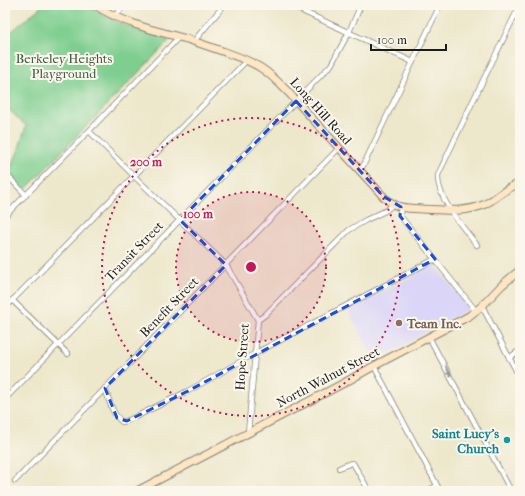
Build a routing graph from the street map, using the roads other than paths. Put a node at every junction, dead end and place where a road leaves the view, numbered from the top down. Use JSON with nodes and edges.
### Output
{"nodes":[{"id":1,"x":95,"y":5,"type":"edge"},
{"id":2,"x":124,"y":5,"type":"edge"},
{"id":3,"x":224,"y":5,"type":"edge"},
{"id":4,"x":289,"y":5,"type":"edge"},
{"id":5,"x":361,"y":5,"type":"edge"},
{"id":6,"x":440,"y":5,"type":"edge"},
{"id":7,"x":520,"y":5,"type":"edge"},
{"id":8,"x":115,"y":16,"type":"junction"},
{"id":9,"x":349,"y":32,"type":"junction"},
{"id":10,"x":179,"y":37,"type":"junction"},
{"id":11,"x":194,"y":42,"type":"junction"},
{"id":12,"x":247,"y":60,"type":"junction"},
{"id":13,"x":413,"y":62,"type":"junction"},
{"id":14,"x":296,"y":101,"type":"junction"},
{"id":15,"x":89,"y":131,"type":"junction"},
{"id":16,"x":339,"y":148,"type":"junction"},
{"id":17,"x":360,"y":171,"type":"junction"},
{"id":18,"x":5,"y":173,"type":"edge"},
{"id":19,"x":134,"y":176,"type":"junction"},
{"id":20,"x":520,"y":184,"type":"edge"},
{"id":21,"x":26,"y":195,"type":"junction"},
{"id":22,"x":393,"y":204,"type":"junction"},
{"id":23,"x":401,"y":207,"type":"junction"},
{"id":24,"x":450,"y":210,"type":"junction"},
{"id":25,"x":5,"y":216,"type":"edge"},
{"id":26,"x":180,"y":220,"type":"junction"},
{"id":27,"x":477,"y":245,"type":"dead end"},
{"id":28,"x":435,"y":259,"type":"junction"},
{"id":29,"x":226,"y":265,"type":"junction"},
{"id":30,"x":520,"y":270,"type":"edge"},
{"id":31,"x":12,"y":300,"type":"junction"},
{"id":32,"x":482,"y":306,"type":"junction"},
{"id":33,"x":5,"y":308,"type":"edge"},
{"id":34,"x":476,"y":311,"type":"junction"},
{"id":35,"x":258,"y":320,"type":"junction"},
{"id":36,"x":429,"y":337,"type":"junction"},
{"id":37,"x":58,"y":344,"type":"junction"},
{"id":38,"x":520,"y":350,"type":"edge"},
{"id":39,"x":68,"y":354,"type":"dead end"},
{"id":40,"x":254,"y":354,"type":"junction"},
{"id":41,"x":510,"y":358,"type":"junction"},
{"id":42,"x":374,"y":366,"type":"junction"},
{"id":43,"x":520,"y":378,"type":"edge"},
{"id":44,"x":105,"y":388,"type":"junction"},
{"id":45,"x":5,"y":399,"type":"edge"},
{"id":46,"x":248,"y":433,"type":"junction"},
{"id":47,"x":339,"y":468,"type":"dead end"},
{"id":48,"x":15,"y":481,"type":"dead end"},
{"id":49,"x":438,"y":486,"type":"junction"},
{"id":50,"x":137,"y":491,"type":"edge"},
{"id":51,"x":369,"y":491,"type":"edge"},
{"id":52,"x":427,"y":491,"type":"edge"},
{"id":53,"x":440,"y":491,"type":"edge"},
{"id":54,"x":511,"y":491,"type":"edge"}],
"edges":[{"from":1,"to":8,"type":"main road","name":"Long Hill Road"},
{"from":2,"to":8,"type":"street"},
{"from":3,"to":11,"type":"street"},
{"from":4,"to":9,"type":"street"},
{"from":5,"to":9,"type":"street","name":"Transit Street"},
{"from":6,"to":13,"type":"street"},
{"from":7,"to":24,"type":"street"},
{"from":8,"to":10,"type":"main road","name":"Long Hill Road"},
{"from":9,"to":13,"type":"street"},
{"from":9,"to":14,"type":"street","name":"Transit Street"},
{"from":10,"to":11,"type":"main road","name":"Long Hill Road"},
{"from":10,"to":15,"type":"street"},
{"from":11,"to":12,"type":"main road","name":"Long Hill Road"},
{"from":12,"to":14,"type":"main road","name":"Long Hill Road"},
{"from":12,"to":19,"type":"street"},
{"from":13,"to":17,"type":"street"},
{"from":14,"to":16,"type":"main road","name":"Long Hill Road"},
{"from":14,"to":26,"type":"street","name":"Transit Street"},
{"from":15,"to":19,"type":"street","name":"Hope Street"},
{"from":15,"to":21,"type":"street"},
{"from":16,"to":17,"type":"main road","name":"Long Hill Road"},
{"from":16,"to":29,"type":"street","name":"Benefit Street"},
{"from":17,"to":22,"type":"main road","name":"Long Hill Road"},
{"from":18,"to":21,"type":"street"},
{"from":19,"to":26,"type":"street","name":"Hope Street"},
{"from":19,"to":31,"type":"street"},
{"from":20,"to":24,"type":"main road","name":"Long Hill Road"},
{"from":21,"to":25,"type":"street"},
{"from":22,"to":23,"type":"main road","name":"Long Hill Road"},
{"from":22,"to":35,"type":"street"},
{"from":23,"to":24,"type":"main road","name":"Long Hill Road"},
{"from":23,"to":28,"type":"street"},
{"from":24,"to":27,"type":"street"},
{"from":26,"to":29,"type":"street","name":"Hope Street"},
{"from":26,"to":37,"type":"street","name":"Transit Street"},
{"from":28,"to":34,"type":"street"},
{"from":28,"to":40,"type":"street"},
{"from":29,"to":35,"type":"street","name":"Hope Street"},
{"from":29,"to":44,"type":"street","name":"Benefit Street"},
{"from":30,"to":32,"type":"main road","name":"North Walnut Street"},
{"from":31,"to":33,"type":"street"},
{"from":31,"to":37,"type":"street"},
{"from":32,"to":34,"type":"main road","name":"North Walnut Street"},
{"from":32,"to":41,"type":"street"},
{"from":34,"to":36,"type":"main road","name":"North Walnut Street"},
{"from":35,"to":40,"type":"street","name":"Hope Street"},
{"from":36,"to":42,"type":"main road","name":"North Walnut Street"},
{"from":36,"to":54,"type":"street","one_way":true},
{"from":37,"to":39,"type":"street"},
{"from":37,"to":45,"type":"street","name":"Transit Street"},
{"from":38,"to":41,"type":"street"},
{"from":40,"to":44,"type":"street"},
{"from":40,"to":46,"type":"street","name":"Hope Street"},
{"from":41,"to":43,"type":"street"},
{"from":42,"to":46,"type":"main road","name":"North Walnut Street"},
{"from":42,"to":49,"type":"street"},
{"from":44,"to":48,"type":"street","name":"Benefit Street"},
{"from":46,"to":50,"type":"main road","name":"North Walnut Street"},
{"from":47,"to":51,"type":"street"},
{"from":49,"to":52,"type":"street"},
{"from":49,"to":53,"type":"street"}]}
